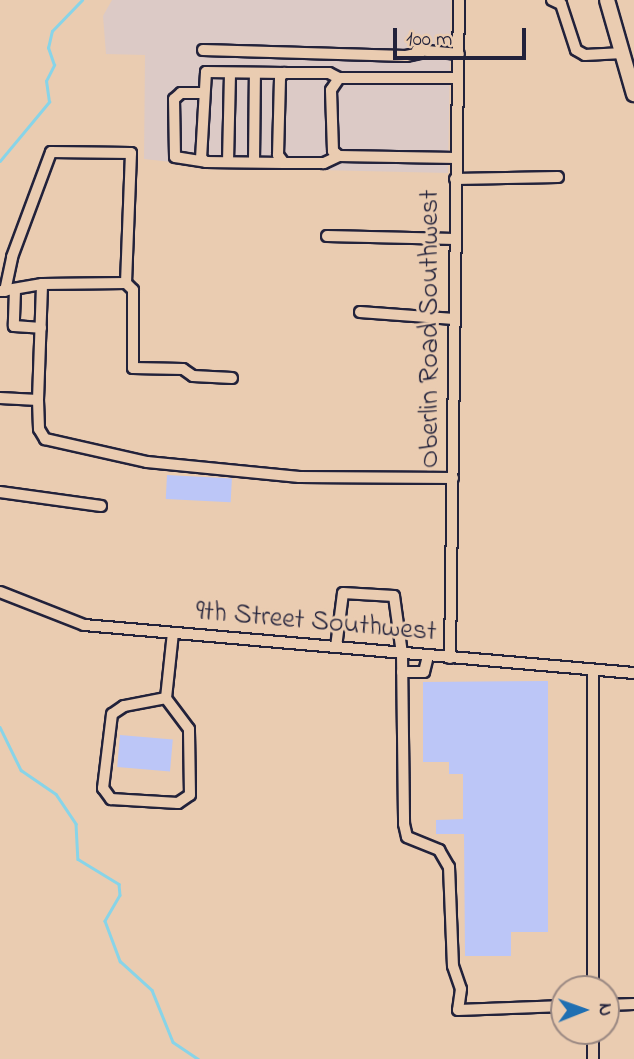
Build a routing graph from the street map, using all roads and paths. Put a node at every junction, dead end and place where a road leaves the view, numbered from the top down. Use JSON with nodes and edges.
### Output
{"nodes":[{"id":1,"x":459,"y":0,"type":"edge"},
{"id":2,"x":552,"y":0,"type":"edge"},
{"id":3,"x":607,"y":0,"type":"edge"},
{"id":4,"x":203,"y":50,"type":"dead end"},
{"id":5,"x":623,"y":53,"type":"junction"},
{"id":6,"x":459,"y":54,"type":"junction"},
{"id":7,"x":230,"y":72,"type":"junction"},
{"id":8,"x":256,"y":73,"type":"junction"},
{"id":9,"x":284,"y":73,"type":"junction"},
{"id":10,"x":339,"y":78,"type":"junction"},
{"id":11,"x":458,"y":78,"type":"junction"},
{"id":12,"x":202,"y":93,"type":"junction"},
{"id":13,"x":634,"y":94,"type":"edge"},
{"id":14,"x":339,"y":156,"type":"junction"},
{"id":15,"x":456,"y":158,"type":"junction"},
{"id":16,"x":206,"y":162,"type":"junction"},
{"id":17,"x":228,"y":162,"type":"junction"},
{"id":18,"x":254,"y":162,"type":"junction"},
{"id":19,"x":284,"y":163,"type":"junction"},
{"id":20,"x":558,"y":177,"type":"dead end"},
{"id":21,"x":455,"y":179,"type":"junction"},
{"id":22,"x":327,"y":236,"type":"dead end"},
{"id":23,"x":455,"y":239,"type":"junction"},
{"id":24,"x":126,"y":283,"type":"junction"},
{"id":25,"x":42,"y":284,"type":"junction"},
{"id":26,"x":7,"y":291,"type":"edge"},
{"id":27,"x":360,"y":312,"type":"dead end"},
{"id":28,"x":454,"y":319,"type":"junction"},
{"id":29,"x":41,"y":328,"type":"junction"},
{"id":30,"x":232,"y":378,"type":"dead end"},
{"id":31,"x":0,"y":398,"type":"edge"},
{"id":32,"x":38,"y":400,"type":"junction"},
{"id":33,"x":453,"y":478,"type":"junction"},
{"id":34,"x":0,"y":492,"type":"edge"},
{"id":35,"x":101,"y":506,"type":"dead end"},
{"id":36,"x":0,"y":592,"type":"edge"},
{"id":37,"x":173,"y":633,"type":"junction"},
{"id":38,"x":336,"y":647,"type":"junction"},
{"id":39,"x":402,"y":653,"type":"junction"},
{"id":40,"x":428,"y":656,"type":"junction"},
{"id":41,"x":450,"y":658,"type":"junction"},
{"id":42,"x":593,"y":670,"type":"junction"},
{"id":43,"x":402,"y":672,"type":"junction"},
{"id":44,"x":634,"y":673,"type":"edge"},
{"id":45,"x":166,"y":698,"type":"junction"},
{"id":46,"x":593,"y":975,"type":"edge"},
{"id":47,"x":550,"y":1007,"type":"edge"}],
"edges":[{"from":1,"to":6,"type":"street","name":"Oberlin Road Southwest"},
{"from":2,"to":5,"type":"street"},
{"from":3,"to":5,"type":"main road"},
{"from":4,"to":6,"type":"street"},
{"from":5,"to":13,"type":"main road"},
{"from":6,"to":11,"type":"street","name":"Oberlin Road Southwest"},
{"from":7,"to":8,"type":"street"},
{"from":7,"to":12,"type":"street"},
{"from":7,"to":17,"type":"street"},
{"from":8,"to":9,"type":"street"},
{"from":8,"to":18,"type":"street"},
{"from":9,"to":10,"type":"street"},
{"from":9,"to":19,"type":"street"},
{"from":10,"to":11,"type":"street"},
{"from":10,"to":14,"type":"street"},
{"from":11,"to":15,"type":"street","name":"Oberlin Road Southwest"},
{"from":12,"to":16,"type":"street"},
{"from":12,"to":16,"type":"street"},
{"from":14,"to":15,"type":"street"},
{"from":14,"to":19,"type":"street"},
{"from":15,"to":21,"type":"street","name":"Oberlin Road Southwest"},
{"from":16,"to":17,"type":"street"},
{"from":17,"to":18,"type":"street"},
{"from":18,"to":19,"type":"street"},
{"from":20,"to":21,"type":"street"},
{"from":21,"to":23,"type":"street","name":"Oberlin Road Southwest"},
{"from":22,"to":23,"type":"street"},
{"from":23,"to":28,"type":"street","name":"Oberlin Road Southwest"},
{"from":24,"to":25,"type":"street"},
{"from":24,"to":26,"type":"street"},
{"from":24,"to":30,"type":"street"},
{"from":25,"to":26,"type":"street"},
{"from":25,"to":29,"type":"street"},
{"from":26,"to":29,"type":"street"},
{"from":27,"to":28,"type":"street"},
{"from":28,"to":33,"type":"street","name":"Oberlin Road Southwest"},
{"from":29,"to":32,"type":"street"},
{"from":31,"to":32,"type":"street"},
{"from":32,"to":33,"type":"street"},
{"from":33,"to":41,"type":"street","name":"Oberlin Road Southwest"},
{"from":34,"to":35,"type":"street"},
{"from":36,"to":37,"type":"street","name":"9th Street Southwest"},
{"from":37,"to":38,"type":"street","name":"9th Street Southwest"},
{"from":37,"to":45,"type":"street"},
{"from":38,"to":39,"type":"street","name":"9th Street Southwest"},
{"from":38,"to":39,"type":"street"},
{"from":39,"to":40,"type":"street","name":"9th Street Southwest"},
{"from":39,"to":43,"type":"street"},
{"from":40,"to":41,"type":"street","name":"9th Street Southwest"},
{"from":40,"to":43,"type":"street"},
{"from":41,"to":42,"type":"street","name":"9th Street Southwest"},
{"from":42,"to":44,"type":"street","name":"9th Street Southwest"},
{"from":42,"to":46,"type":"street"},
{"from":43,"to":47,"type":"street"},
{"from":45,"to":45,"type":"street"}]}
